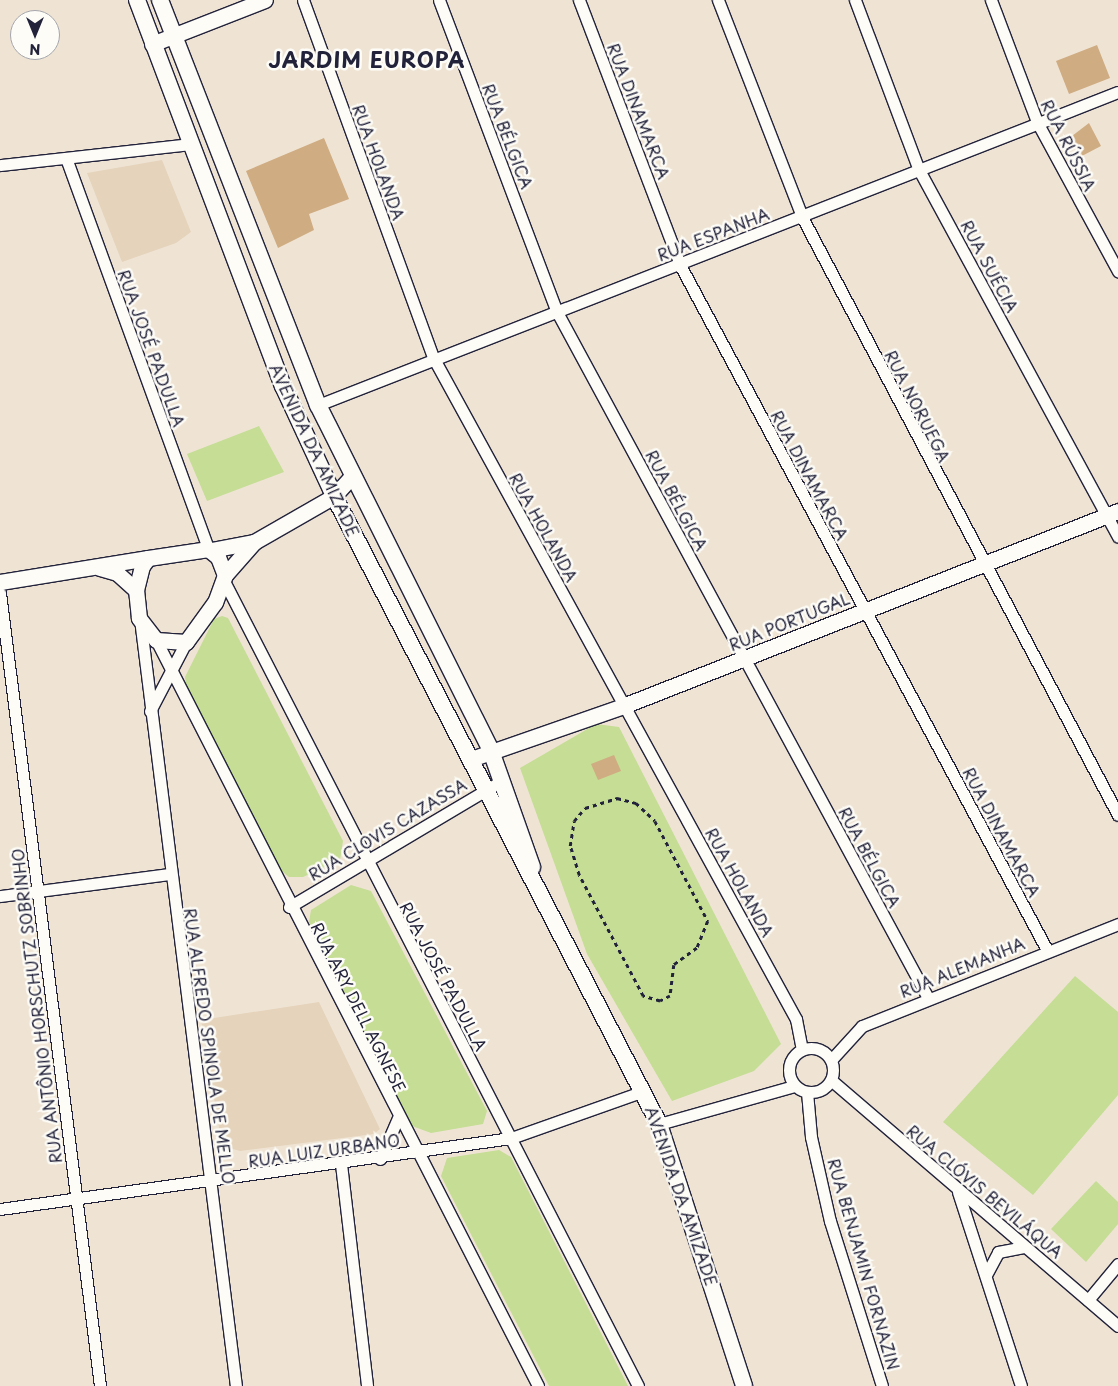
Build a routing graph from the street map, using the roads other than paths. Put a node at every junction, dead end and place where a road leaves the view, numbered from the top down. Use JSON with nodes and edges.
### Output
{"nodes":[{"id":1,"x":137,"y":0,"type":"edge"},
{"id":2,"x":160,"y":0,"type":"edge"},
{"id":3,"x":266,"y":0,"type":"edge"},
{"id":4,"x":303,"y":0,"type":"edge"},
{"id":5,"x":439,"y":0,"type":"edge"},
{"id":6,"x":579,"y":0,"type":"edge"},
{"id":7,"x":718,"y":0,"type":"edge"},
{"id":8,"x":855,"y":0,"type":"edge"},
{"id":9,"x":991,"y":0,"type":"edge"},
{"id":10,"x":173,"y":35,"type":"junction"},
{"id":11,"x":152,"y":44,"type":"junction"},
{"id":12,"x":1118,"y":92,"type":"edge"},
{"id":13,"x":1037,"y":122,"type":"junction"},
{"id":14,"x":190,"y":144,"type":"junction"},
{"id":15,"x":66,"y":158,"type":"junction"},
{"id":16,"x":0,"y":164,"type":"edge"},
{"id":17,"x":920,"y":170,"type":"junction"},
{"id":18,"x":802,"y":217,"type":"junction"},
{"id":19,"x":680,"y":265,"type":"junction"},
{"id":20,"x":1118,"y":271,"type":"edge"},
{"id":21,"x":557,"y":312,"type":"junction"},
{"id":22,"x":434,"y":359,"type":"junction"},
{"id":23,"x":283,"y":386,"type":"junction"},
{"id":24,"x":318,"y":404,"type":"junction"},
{"id":25,"x":352,"y":476,"type":"junction"},
{"id":26,"x":334,"y":496,"type":"junction"},
{"id":27,"x":1112,"y":513,"type":"edge"},
{"id":28,"x":1118,"y":536,"type":"edge"},
{"id":29,"x":254,"y":542,"type":"junction"},
{"id":30,"x":210,"y":550,"type":"junction"},
{"id":31,"x":148,"y":558,"type":"junction"},
{"id":32,"x":982,"y":564,"type":"junction"},
{"id":33,"x":99,"y":567,"type":"junction"},
{"id":34,"x":224,"y":578,"type":"junction"},
{"id":35,"x":0,"y":582,"type":"edge"},
{"id":36,"x":136,"y":590,"type":"junction"},
{"id":37,"x":0,"y":593,"type":"edge"},
{"id":38,"x":863,"y":610,"type":"junction"},
{"id":39,"x":139,"y":618,"type":"junction"},
{"id":40,"x":156,"y":640,"type":"junction"},
{"id":41,"x":186,"y":642,"type":"junction"},
{"id":42,"x":744,"y":658,"type":"junction"},
{"id":43,"x":170,"y":674,"type":"junction"},
{"id":44,"x":623,"y":706,"type":"junction"},
{"id":45,"x":150,"y":711,"type":"junction"},
{"id":46,"x":491,"y":751,"type":"junction"},
{"id":47,"x":471,"y":759,"type":"junction"},
{"id":48,"x":503,"y":780,"type":"junction"},
{"id":49,"x":485,"y":789,"type":"junction"},
{"id":50,"x":1118,"y":815,"type":"edge"},
{"id":51,"x":365,"y":862,"type":"junction"},
{"id":52,"x":170,"y":874,"type":"junction"},
{"id":53,"x":535,"y":880,"type":"junction"},
{"id":54,"x":38,"y":891,"type":"junction"},
{"id":55,"x":0,"y":896,"type":"edge"},
{"id":56,"x":289,"y":907,"type":"junction"},
{"id":57,"x":1118,"y":924,"type":"edge"},
{"id":58,"x":1047,"y":950,"type":"junction"},
{"id":59,"x":928,"y":998,"type":"junction"},
{"id":60,"x":802,"y":1049,"type":"junction"},
{"id":61,"x":831,"y":1060,"type":"junction"},
{"id":62,"x":831,"y":1080,"type":"junction"},
{"id":63,"x":794,"y":1086,"type":"junction"},
{"id":64,"x":644,"y":1091,"type":"junction"},
{"id":65,"x":807,"y":1092,"type":"junction"},
{"id":66,"x":398,"y":1118,"type":"junction"},
{"id":67,"x":659,"y":1124,"type":"junction"},
{"id":68,"x":511,"y":1138,"type":"junction"},
{"id":69,"x":418,"y":1153,"type":"junction"},
{"id":70,"x":380,"y":1159,"type":"junction"},
{"id":71,"x":341,"y":1164,"type":"junction"},
{"id":72,"x":212,"y":1181,"type":"junction"},
{"id":73,"x":958,"y":1192,"type":"junction"},
{"id":74,"x":75,"y":1199,"type":"junction"},
{"id":75,"x":0,"y":1209,"type":"edge"},
{"id":76,"x":1024,"y":1247,"type":"junction"},
{"id":77,"x":1118,"y":1264,"type":"edge"},
{"id":78,"x":986,"y":1275,"type":"junction"},
{"id":79,"x":1088,"y":1300,"type":"junction"},
{"id":80,"x":1118,"y":1326,"type":"edge"},
{"id":81,"x":100,"y":1386,"type":"edge"},
{"id":82,"x":236,"y":1386,"type":"edge"},
{"id":83,"x":367,"y":1386,"type":"edge"},
{"id":84,"x":538,"y":1386,"type":"edge"},
{"id":85,"x":638,"y":1386,"type":"edge"},
{"id":86,"x":744,"y":1386,"type":"edge"},
{"id":87,"x":882,"y":1386,"type":"edge"},
{"id":88,"x":1021,"y":1386,"type":"edge"}],
"edges":[{"from":1,"to":11,"type":"main road","name":"AVENIDA DA AMIZADE"},
{"from":2,"to":10,"type":"main road","name":"AVENIDA DA AMIZADE"},
{"from":3,"to":10,"type":"street"},
{"from":4,"to":22,"type":"street","name":"RUA HOLANDA"},
{"from":5,"to":21,"type":"street","name":"RUA BÉLGICA"},
{"from":6,"to":19,"type":"street","name":"RUA DINAMARCA"},
{"from":7,"to":18,"type":"street","name":"RUA NORUEGA"},
{"from":8,"to":17,"type":"street","name":"RUA SUÉCIA"},
{"from":9,"to":13,"type":"street","name":"RUA RÚSSIA"},
{"from":10,"to":11,"type":"street"},
{"from":10,"to":24,"type":"main road","name":"AVENIDA DA AMIZADE"},
{"from":11,"to":14,"type":"main road","name":"AVENIDA DA AMIZADE"},
{"from":12,"to":13,"type":"street","name":"RUA ESPANHA"},
{"from":13,"to":17,"type":"street","name":"RUA ESPANHA"},
{"from":13,"to":20,"type":"street","name":"RUA RÚSSIA"},
{"from":14,"to":15,"type":"street"},
{"from":14,"to":23,"type":"main road","name":"AVENIDA DA AMIZADE"},
{"from":15,"to":16,"type":"street"},
{"from":15,"to":30,"type":"street","name":"RUA JOSÉ PADULLA"},
{"from":17,"to":18,"type":"street","name":"RUA ESPANHA"},
{"from":17,"to":27,"type":"street","name":"RUA SUÉCIA"},
{"from":18,"to":19,"type":"street","name":"RUA ESPANHA"},
{"from":18,"to":32,"type":"street","name":"RUA NORUEGA"},
{"from":19,"to":21,"type":"street","name":"RUA ESPANHA"},
{"from":19,"to":38,"type":"street","name":"RUA DINAMARCA"},
{"from":21,"to":22,"type":"street","name":"RUA ESPANHA"},
{"from":21,"to":42,"type":"street","name":"RUA BÉLGICA"},
{"from":22,"to":24,"type":"street","name":"RUA ESPANHA"},
{"from":22,"to":44,"type":"street","name":"RUA HOLANDA"},
{"from":23,"to":24,"type":"main road"},
{"from":23,"to":26,"type":"main road","name":"AVENIDA DA AMIZADE"},
{"from":24,"to":25,"type":"main road","name":"AVENIDA DA AMIZADE"},
{"from":25,"to":26,"type":"street"},
{"from":25,"to":46,"type":"main road","name":"AVENIDA DA AMIZADE"},
{"from":26,"to":29,"type":"street"},
{"from":26,"to":47,"type":"main road","name":"AVENIDA DA AMIZADE"},
{"from":27,"to":28,"type":"street","name":"RUA SUÉCIA"},
{"from":27,"to":32,"type":"street","name":"RUA PORTUGAL"},
{"from":29,"to":30,"type":"street"},
{"from":29,"to":34,"type":"street"},
{"from":30,"to":31,"type":"street"},
{"from":30,"to":34,"type":"street"},
{"from":31,"to":33,"type":"street"},
{"from":31,"to":36,"type":"street"},
{"from":32,"to":38,"type":"street","name":"RUA PORTUGAL"},
{"from":32,"to":50,"type":"street","name":"RUA NORUEGA"},
{"from":33,"to":35,"type":"street"},
{"from":33,"to":36,"type":"street"},
{"from":34,"to":41,"type":"street"},
{"from":34,"to":51,"type":"street","name":"RUA JOSÉ PADULLA"},
{"from":36,"to":39,"type":"street"},
{"from":37,"to":54,"type":"street","name":"RUA ANTÔNIO HORSCHUTZ SOBRINHO"},
{"from":38,"to":42,"type":"street","name":"RUA PORTUGAL"},
{"from":38,"to":58,"type":"street","name":"RUA DINAMARCA"},
{"from":39,"to":40,"type":"street"},
{"from":39,"to":45,"type":"street","name":"RUA ALFREDO SPINOLA DE MELLO"},
{"from":40,"to":41,"type":"street"},
{"from":40,"to":43,"type":"street","name":"RUA ARY DELL AGNESE"},
{"from":41,"to":43,"type":"street"},
{"from":42,"to":44,"type":"street","name":"RUA PORTUGAL"},
{"from":42,"to":59,"type":"street","name":"RUA BÉLGICA"},
{"from":43,"to":45,"type":"street"},
{"from":43,"to":56,"type":"street","name":"RUA ARY DELL AGNESE"},
{"from":44,"to":46,"type":"street","name":"RUA PORTUGAL"},
{"from":44,"to":60,"type":"street","name":"RUA HOLANDA"},
{"from":45,"to":52,"type":"street","name":"RUA ALFREDO SPINOLA DE MELLO"},
{"from":46,"to":47,"type":"street","name":"RUA PORTUGAL"},
{"from":46,"to":48,"type":"main road","name":"AVENIDA DA AMIZADE"},
{"from":47,"to":49,"type":"main road","name":"AVENIDA DA AMIZADE"},
{"from":48,"to":49,"type":"street","name":"RUA CLOVIS CAZASSA"},
{"from":48,"to":53,"type":"main road","name":"AVENIDA DA AMIZADE"},
{"from":49,"to":51,"type":"street","name":"RUA CLOVIS CAZASSA"},
{"from":49,"to":53,"type":"main road","name":"AVENIDA DA AMIZADE"},
{"from":51,"to":56,"type":"street","name":"RUA CLOVIS CAZASSA"},
{"from":51,"to":68,"type":"street","name":"RUA JOSÉ PADULLA"},
{"from":52,"to":54,"type":"street"},
{"from":52,"to":72,"type":"street","name":"RUA ALFREDO SPINOLA DE MELLO"},
{"from":53,"to":64,"type":"main road","name":"AVENIDA DA AMIZADE"},
{"from":54,"to":55,"type":"street"},
{"from":54,"to":74,"type":"street","name":"RUA ANTÔNIO HORSCHUTZ SOBRINHO"},
{"from":56,"to":66,"type":"street","name":"RUA ARY DELL AGNESE"},
{"from":57,"to":58,"type":"street","name":"RUA ALEMANHA"},
{"from":58,"to":59,"type":"street","name":"RUA ALEMANHA"},
{"from":59,"to":61,"type":"street","name":"RUA ALEMANHA"},
{"from":60,"to":61,"type":"street"},
{"from":60,"to":63,"type":"street"},
{"from":61,"to":62,"type":"street"},
{"from":62,"to":65,"type":"street"},
{"from":62,"to":73,"type":"street","name":"RUA CLÓVIS BEVILÁQUA"},
{"from":63,"to":65,"type":"street"},
{"from":63,"to":67,"type":"street"},
{"from":64,"to":67,"type":"main road","name":"AVENIDA DA AMIZADE"},
{"from":64,"to":68,"type":"street","name":"RUA LUIZ URBANO"},
{"from":65,"to":87,"type":"street","name":"RUA BENJAMIN FORNAZIN"},
{"from":66,"to":69,"type":"street","name":"RUA ARY DELL AGNESE"},
{"from":66,"to":70,"type":"street"},
{"from":67,"to":86,"type":"main road","name":"AVENIDA DA AMIZADE"},
{"from":68,"to":69,"type":"street","name":"RUA LUIZ URBANO"},
{"from":68,"to":85,"type":"street","name":"RUA JOSÉ PADULLA"},
{"from":69,"to":70,"type":"street","name":"RUA LUIZ URBANO"},
{"from":69,"to":84,"type":"street","name":"RUA ARY DELL AGNESE"},
{"from":70,"to":71,"type":"street","name":"RUA LUIZ URBANO"},
{"from":71,"to":72,"type":"street","name":"RUA LUIZ URBANO"},
{"from":71,"to":83,"type":"street"},
{"from":72,"to":74,"type":"street","name":"RUA LUIZ URBANO"},
{"from":72,"to":82,"type":"street","name":"RUA ALFREDO SPINOLA DE MELLO"},
{"from":73,"to":76,"type":"street","name":"RUA CLÓVIS BEVILÁQUA"},
{"from":73,"to":78,"type":"street"},
{"from":74,"to":75,"type":"street","name":"RUA LUIZ URBANO"},
{"from":74,"to":81,"type":"street","name":"RUA ANTÔNIO HORSCHUTZ SOBRINHO"},
{"from":76,"to":78,"type":"street"},
{"from":76,"to":79,"type":"street","name":"RUA CLÓVIS BEVILÁQUA"},
{"from":77,"to":79,"type":"street"},
{"from":78,"to":88,"type":"street"},
{"from":79,"to":80,"type":"street","name":"RUA CLÓVIS BEVILÁQUA"}]}
